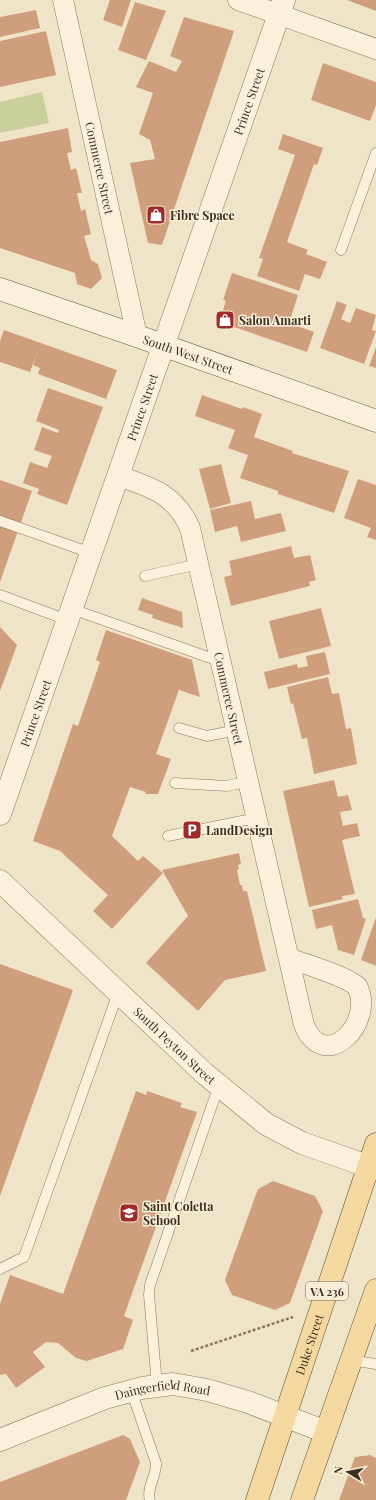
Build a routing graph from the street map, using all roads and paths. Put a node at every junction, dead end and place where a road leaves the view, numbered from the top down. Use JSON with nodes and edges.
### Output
{"nodes":[{"id":1,"x":63,"y":0,"type":"edge"},
{"id":2,"x":238,"y":0,"type":"edge"},
{"id":3,"x":281,"y":7,"type":"edge"},
{"id":4,"x":376,"y":49,"type":"edge"},
{"id":5,"x":376,"y":153,"type":"edge"},
{"id":6,"x":341,"y":250,"type":"dead end"},
{"id":7,"x":0,"y":289,"type":"edge"},
{"id":8,"x":137,"y":336,"type":"junction"},
{"id":9,"x":162,"y":345,"type":"junction"},
{"id":10,"x":376,"y":421,"type":"edge"},
{"id":11,"x":118,"y":476,"type":"junction"},
{"id":12,"x":0,"y":521,"type":"edge"},
{"id":13,"x":91,"y":553,"type":"junction"},
{"id":14,"x":199,"y":564,"type":"junction"},
{"id":15,"x":145,"y":576,"type":"dead end"},
{"id":16,"x":0,"y":595,"type":"edge"},
{"id":17,"x":70,"y":614,"type":"junction"},
{"id":18,"x":222,"y":662,"type":"junction"},
{"id":19,"x":179,"y":728,"type":"dead end"},
{"id":20,"x":237,"y":730,"type":"junction"},
{"id":21,"x":249,"y":781,"type":"junction"},
{"id":22,"x":175,"y":783,"type":"dead end"},
{"id":23,"x":0,"y":814,"type":"edge"},
{"id":24,"x":257,"y":818,"type":"junction"},
{"id":25,"x":168,"y":836,"type":"dead end"},
{"id":26,"x":0,"y":881,"type":"edge"},
{"id":27,"x":289,"y":958,"type":"junction"},
{"id":28,"x":118,"y":993,"type":"junction"},
{"id":29,"x":218,"y":1085,"type":"junction"},
{"id":30,"x":376,"y":1144,"type":"edge"},
{"id":31,"x":372,"y":1168,"type":"edge"},
{"id":32,"x":0,"y":1269,"type":"edge"},
{"id":33,"x":376,"y":1290,"type":"edge"},
{"id":34,"x":294,"y":1317,"type":"dead end"},
{"id":35,"x":191,"y":1351,"type":"dead end"},
{"id":36,"x":351,"y":1360,"type":"junction"},
{"id":37,"x":376,"y":1364,"type":"edge"},
{"id":38,"x":157,"y":1385,"type":"junction"},
{"id":39,"x":131,"y":1390,"type":"junction"},
{"id":40,"x":287,"y":1415,"type":"junction"},
{"id":41,"x":326,"y":1432,"type":"junction"},
{"id":42,"x":0,"y":1440,"type":"edge"},
{"id":43,"x":150,"y":1500,"type":"edge"},
{"id":44,"x":257,"y":1500,"type":"edge"},
{"id":45,"x":302,"y":1500,"type":"edge"}],
"edges":[{"from":1,"to":8,"type":"street","name":"Commerce Street"},
{"from":2,"to":3,"type":"street"},
{"from":3,"to":4,"type":"street"},
{"from":3,"to":9,"type":"street","name":"Prince Street"},
{"from":5,"to":6,"type":"lane"},
{"from":7,"to":8,"type":"street","name":"South West Street"},
{"from":8,"to":9,"type":"street","name":"South West Street"},
{"from":9,"to":10,"type":"street","name":"South West Street"},
{"from":9,"to":11,"type":"street","name":"Prince Street"},
{"from":11,"to":13,"type":"street","name":"Prince Street"},
{"from":11,"to":14,"type":"street","name":"Commerce Street"},
{"from":12,"to":13,"type":"lane"},
{"from":13,"to":17,"type":"street","name":"Prince Street"},
{"from":14,"to":15,"type":"lane"},
{"from":14,"to":18,"type":"street","name":"Commerce Street"},
{"from":16,"to":17,"type":"lane"},
{"from":17,"to":18,"type":"lane"},
{"from":17,"to":23,"type":"street","name":"Prince Street"},
{"from":18,"to":20,"type":"street","name":"Commerce Street"},
{"from":19,"to":20,"type":"lane"},
{"from":20,"to":21,"type":"street","name":"Commerce Street"},
{"from":21,"to":22,"type":"lane"},
{"from":21,"to":24,"type":"street","name":"Commerce Street"},
{"from":24,"to":25,"type":"lane"},
{"from":24,"to":27,"type":"street","name":"Commerce Street"},
{"from":26,"to":28,"type":"street","name":"South Peyton Street"},
{"from":27,"to":27,"type":"street","name":"Commerce Street"},
{"from":28,"to":29,"type":"street","name":"South Peyton Street"},
{"from":28,"to":32,"type":"lane"},
{"from":29,"to":31,"type":"street","name":"South Peyton Street"},
{"from":29,"to":38,"type":"lane"},
{"from":30,"to":31,"type":"main road","name":"Duke Street","number":"VA 236"},
{"from":31,"to":40,"type":"main road","name":"Duke Street","number":"VA 236"},
{"from":33,"to":36,"type":"main road"},
{"from":34,"to":35,"type":"path"},
{"from":36,"to":37,"type":"lane"},
{"from":36,"to":41,"type":"main road"},
{"from":38,"to":39,"type":"street","name":"Daingerfield Road"},
{"from":38,"to":40,"type":"street","name":"Daingerfield Road"},
{"from":39,"to":42,"type":"street","name":"Daingerfield Road"},
{"from":39,"to":43,"type":"lane"},
{"from":40,"to":41,"type":"street","name":"Daingerfield Road"},
{"from":40,"to":44,"type":"main road","name":"Duke Street","number":"VA 236"},
{"from":41,"to":45,"type":"main road"}]}
